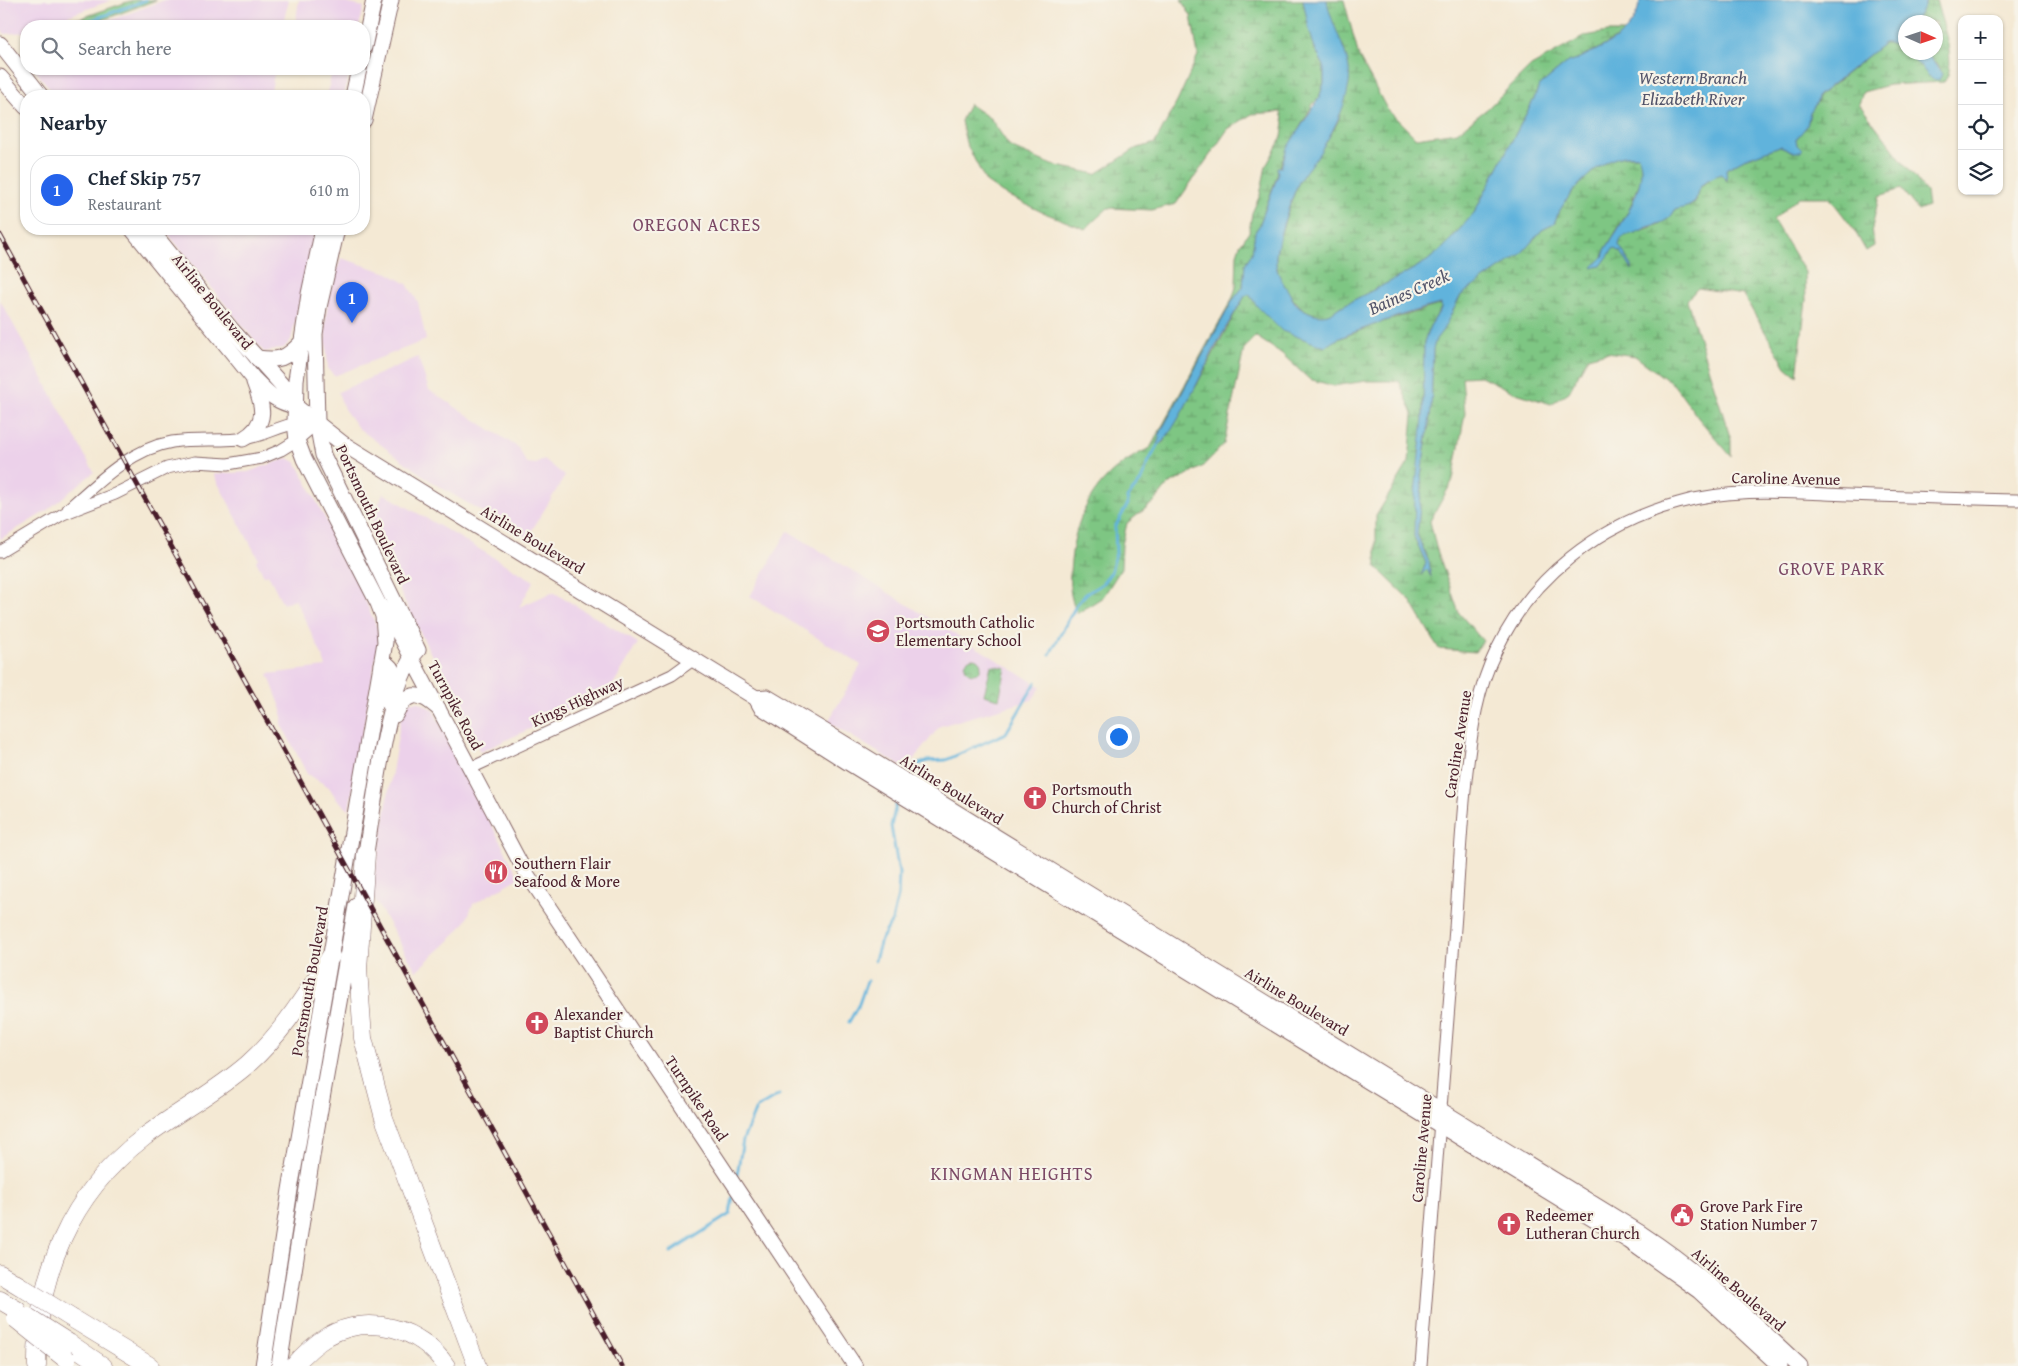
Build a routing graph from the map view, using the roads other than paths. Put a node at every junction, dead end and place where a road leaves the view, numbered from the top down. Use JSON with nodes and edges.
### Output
{"nodes":[{"id":1,"x":374,"y":0,"type":"edge"},
{"id":2,"x":391,"y":0,"type":"edge"},
{"id":3,"x":370,"y":20,"type":"edge"},
{"id":4,"x":0,"y":44,"type":"edge"},
{"id":5,"x":20,"y":69,"type":"edge"},
{"id":6,"x":25,"y":75,"type":"edge"},
{"id":7,"x":358,"y":75,"type":"edge"},
{"id":8,"x":0,"y":77,"type":"edge"},
{"id":9,"x":37,"y":90,"type":"edge"},
{"id":10,"x":354,"y":90,"type":"edge"},
{"id":11,"x":370,"y":93,"type":"edge"},
{"id":12,"x":20,"y":100,"type":"edge"},
{"id":13,"x":138,"y":235,"type":"edge"},
{"id":14,"x":154,"y":235,"type":"edge"},
{"id":15,"x":322,"y":235,"type":"edge"},
{"id":16,"x":336,"y":235,"type":"edge"},
{"id":17,"x":204,"y":307,"type":"junction"},
{"id":18,"x":301,"y":343,"type":"junction"},
{"id":19,"x":257,"y":358,"type":"junction"},
{"id":20,"x":253,"y":378,"type":"junction"},
{"id":21,"x":295,"y":406,"type":"junction"},
{"id":22,"x":295,"y":423,"type":"junction"},
{"id":23,"x":317,"y":423,"type":"junction"},
{"id":24,"x":243,"y":439,"type":"junction"},
{"id":25,"x":297,"y":440,"type":"junction"},
{"id":26,"x":2018,"y":500,"type":"edge"},
{"id":27,"x":63,"y":514,"type":"junction"},
{"id":28,"x":0,"y":552,"type":"edge"},
{"id":29,"x":378,"y":603,"type":"junction"},
{"id":30,"x":414,"y":654,"type":"junction"},
{"id":31,"x":694,"y":659,"type":"junction"},
{"id":32,"x":381,"y":664,"type":"junction"},
{"id":33,"x":438,"y":708,"type":"junction"},
{"id":34,"x":388,"y":730,"type":"junction"},
{"id":35,"x":382,"y":751,"type":"junction"},
{"id":36,"x":852,"y":757,"type":"junction"},
{"id":37,"x":471,"y":768,"type":"junction"},
{"id":38,"x":366,"y":854,"type":"junction"},
{"id":39,"x":331,"y":956,"type":"junction"},
{"id":40,"x":1440,"y":1109,"type":"junction"},
{"id":41,"x":1439,"y":1125,"type":"junction"},
{"id":42,"x":0,"y":1274,"type":"edge"},
{"id":43,"x":0,"y":1300,"type":"edge"},
{"id":44,"x":11,"y":1312,"type":"edge"},
{"id":45,"x":70,"y":1356,"type":"edge"},
{"id":46,"x":37,"y":1366,"type":"edge"},
{"id":47,"x":103,"y":1366,"type":"edge"},
{"id":48,"x":150,"y":1366,"type":"edge"},
{"id":49,"x":263,"y":1366,"type":"edge"},
{"id":50,"x":279,"y":1366,"type":"edge"},
{"id":51,"x":294,"y":1366,"type":"edge"},
{"id":52,"x":446,"y":1366,"type":"edge"},
{"id":53,"x":477,"y":1366,"type":"edge"},
{"id":54,"x":855,"y":1366,"type":"edge"},
{"id":55,"x":1421,"y":1366,"type":"edge"},
{"id":56,"x":1780,"y":1366,"type":"edge"},
{"id":57,"x":1800,"y":1366,"type":"edge"}],
"edges":[{"from":1,"to":3,"type":"main road"},
{"from":2,"to":11,"type":"main road"},
{"from":4,"to":5,"type":"main road"},
{"from":6,"to":9,"type":"main road"},
{"from":7,"to":10,"type":"main road"},
{"from":8,"to":12,"type":"main road"},
{"from":13,"to":17,"type":"main road","name":"Airline Boulevard"},
{"from":14,"to":17,"type":"main road","name":"Airline Boulevard"},
{"from":15,"to":18,"type":"main road","name":"Portsmouth Boulevard"},
{"from":16,"to":23,"type":"main road","name":"Portsmouth Boulevard"},
{"from":17,"to":19,"type":"main road","name":"Airline Boulevard"},
{"from":17,"to":20,"type":"main road","name":"Airline Boulevard"},
{"from":18,"to":19,"type":"main road"},
{"from":18,"to":21,"type":"main road","name":"Portsmouth Boulevard"},
{"from":19,"to":21,"type":"main road","name":"Airline Boulevard"},
{"from":20,"to":21,"type":"main road","name":"Airline Boulevard"},
{"from":20,"to":24,"type":"main road"},
{"from":21,"to":22,"type":"main road","name":"Portsmouth Boulevard"},
{"from":21,"to":23,"type":"main road","name":"Airline Boulevard"},
{"from":22,"to":23,"type":"street"},
{"from":22,"to":24,"type":"street"},
{"from":22,"to":25,"type":"main road","name":"Portsmouth Boulevard"},
{"from":23,"to":25,"type":"street"},
{"from":23,"to":30,"type":"main road","name":"Portsmouth Boulevard"},
{"from":23,"to":31,"type":"main road","name":"Airline Boulevard"},
{"from":24,"to":27,"type":"street"},
{"from":25,"to":27,"type":"street"},
{"from":25,"to":29,"type":"main road","name":"Portsmouth Boulevard"},
{"from":26,"to":40,"type":"street","name":"Caroline Avenue"},
{"from":27,"to":28,"type":"street"},
{"from":29,"to":30,"type":"main road","name":"Portsmouth Boulevard"},
{"from":29,"to":32,"type":"main road","name":"Portsmouth Boulevard"},
{"from":30,"to":33,"type":"main road","name":"Turnpike Road"},
{"from":30,"to":34,"type":"main road","name":"Portsmouth Boulevard"},
{"from":30,"to":37,"type":"main road","name":"Turnpike Road"},
{"from":31,"to":36,"type":"main road","name":"Airline Boulevard"},
{"from":31,"to":37,"type":"street","name":"Kings Highway"},
{"from":32,"to":35,"type":"main road"},
{"from":32,"to":39,"type":"main road","name":"Portsmouth Boulevard"},
{"from":33,"to":34,"type":"main road"},
{"from":33,"to":37,"type":"main road","name":"Turnpike Road"},
{"from":34,"to":35,"type":"main road","name":"Portsmouth Boulevard"},
{"from":35,"to":38,"type":"main road","name":"Portsmouth Boulevard"},
{"from":36,"to":40,"type":"main road","name":"Airline Boulevard"},
{"from":36,"to":41,"type":"main road","name":"Airline Boulevard"},
{"from":37,"to":54,"type":"main road","name":"Turnpike Road"},
{"from":38,"to":50,"type":"main road","name":"Portsmouth Boulevard"},
{"from":38,"to":53,"type":"highway"},
{"from":39,"to":46,"type":"highway"},
{"from":39,"to":49,"type":"main road","name":"Portsmouth Boulevard"},
{"from":40,"to":41,"type":"street","name":"Caroline Avenue"},
{"from":40,"to":57,"type":"main road","name":"Airline Boulevard"},
{"from":41,"to":55,"type":"street","name":"Caroline Avenue"},
{"from":41,"to":56,"type":"main road","name":"Airline Boulevard"},
{"from":42,"to":48,"type":"highway","bridge":true},
{"from":43,"to":44,"type":"highway"},
{"from":44,"to":45,"type":"highway","bridge":true},
{"from":45,"to":47,"type":"highway"},
{"from":51,"to":52,"type":"highway"}]}
